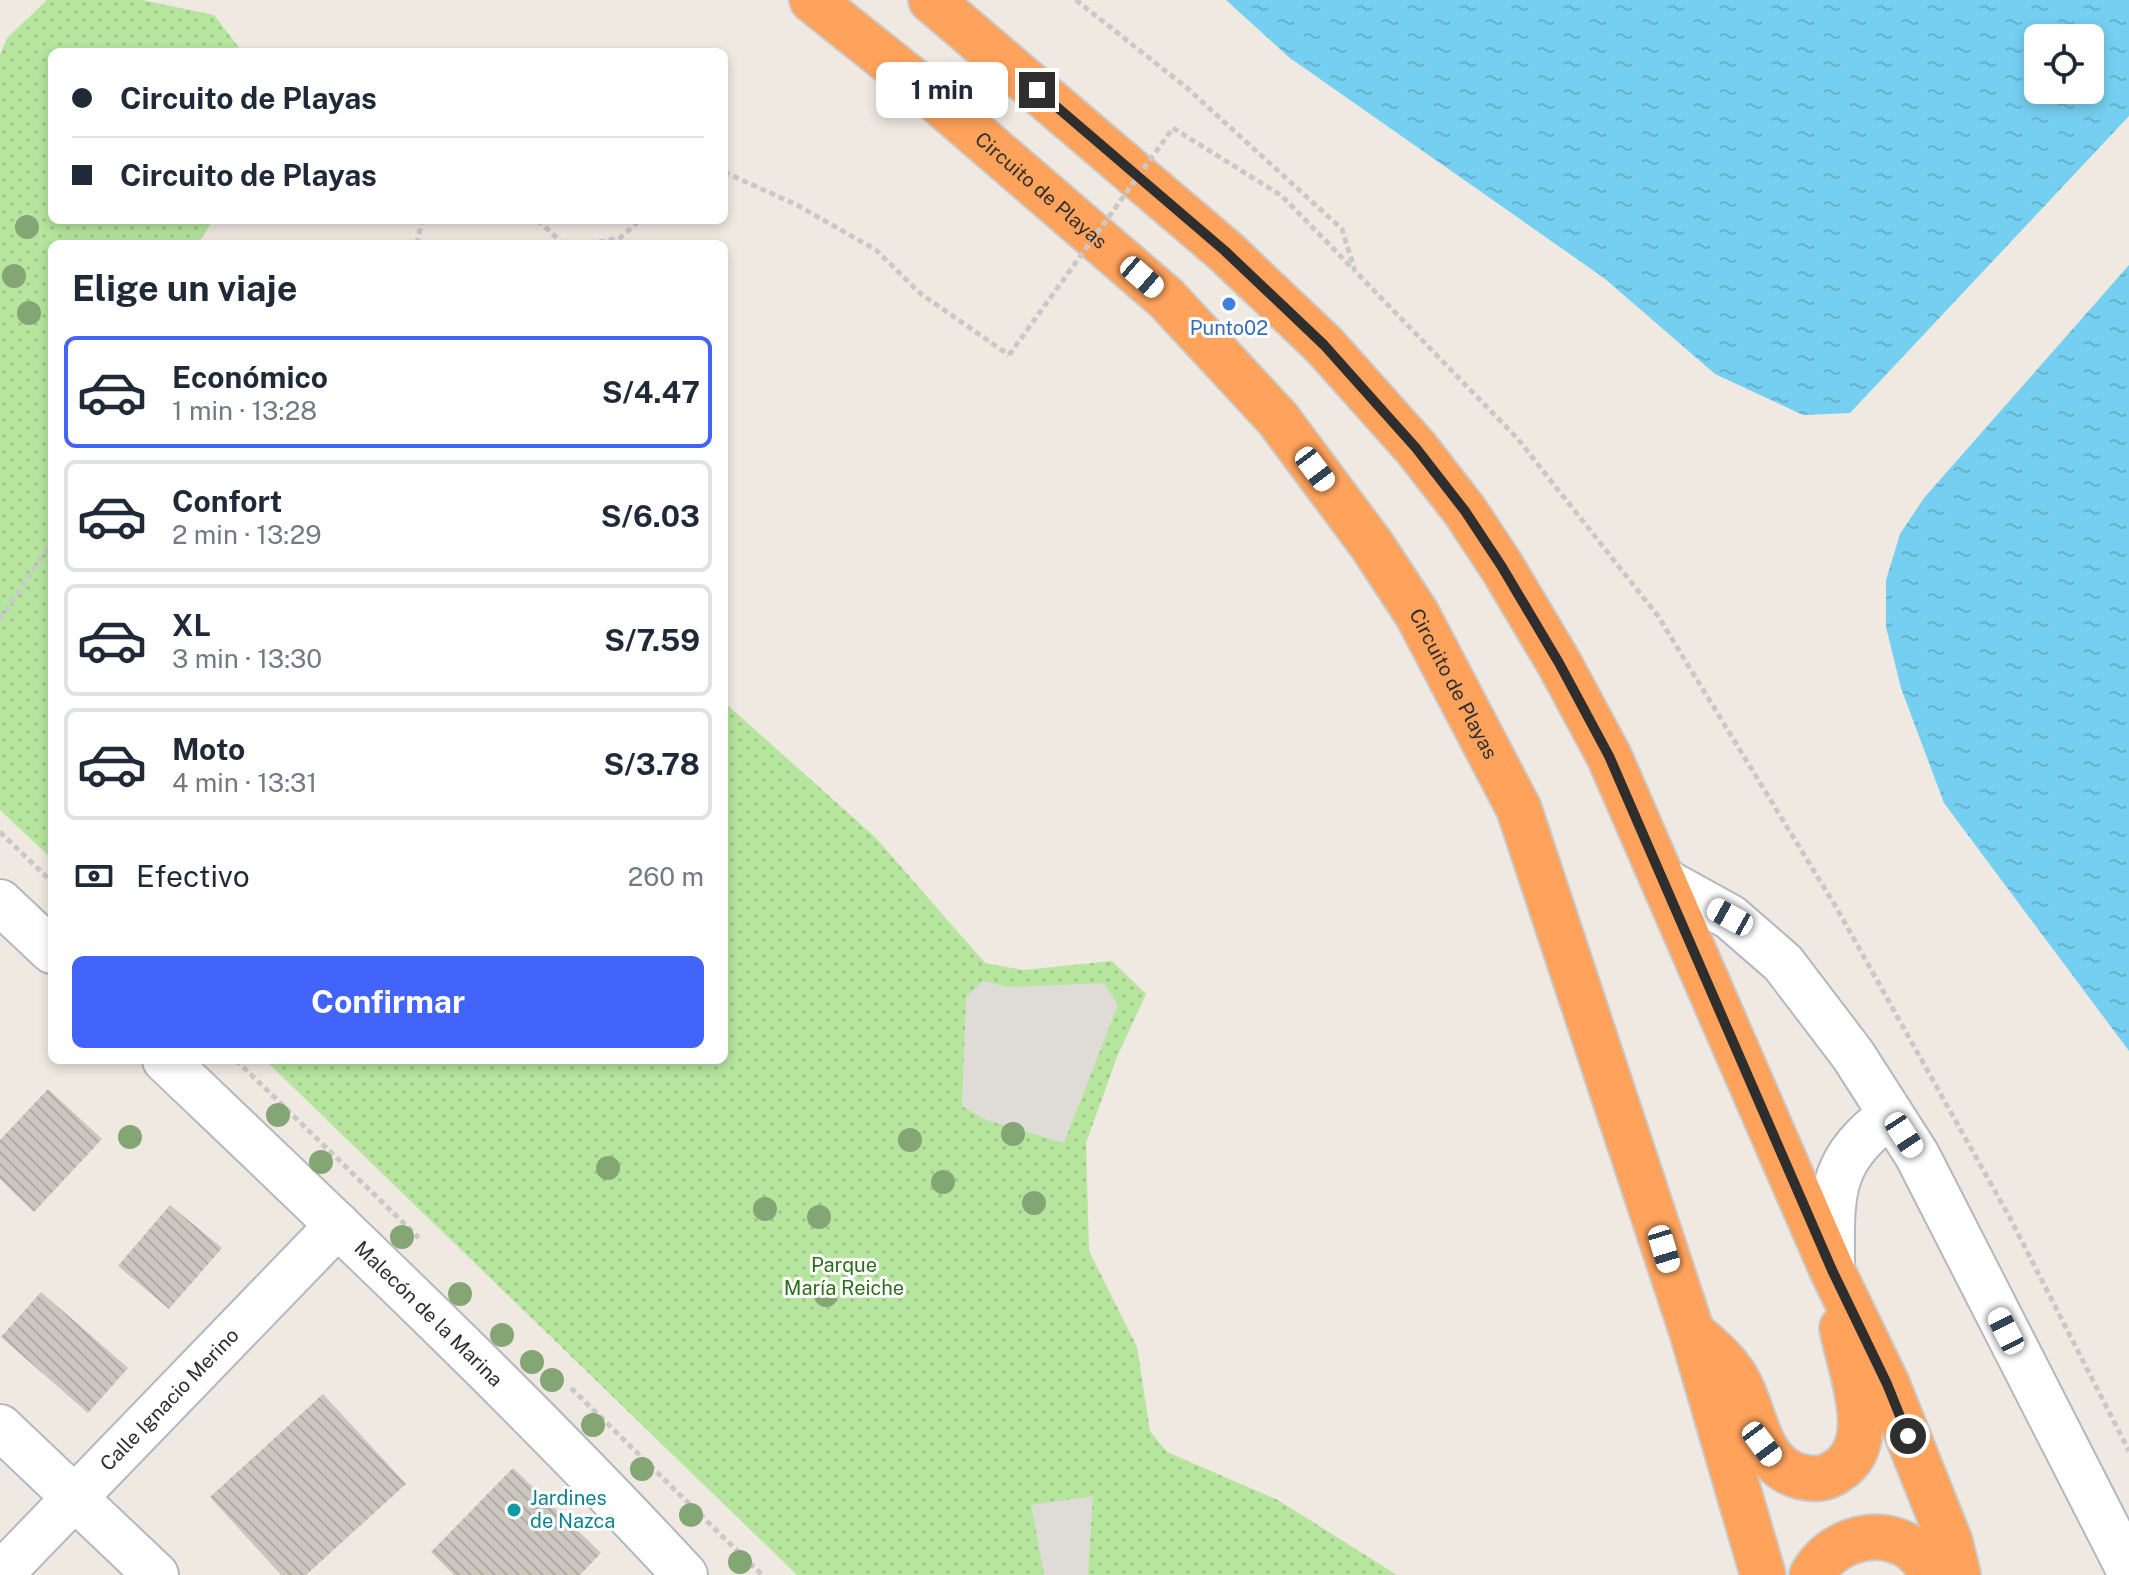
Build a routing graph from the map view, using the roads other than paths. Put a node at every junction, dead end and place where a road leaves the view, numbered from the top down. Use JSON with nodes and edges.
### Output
{"nodes":[{"id":1,"x":812,"y":0,"type":"edge"},
{"id":2,"x":931,"y":0,"type":"edge"},
{"id":3,"x":1663,"y":880,"type":"junction"},
{"id":4,"x":0,"y":902,"type":"edge"},
{"id":5,"x":48,"y":947,"type":"edge"},
{"id":6,"x":169,"y":1064,"type":"edge"},
{"id":7,"x":1891,"y":1115,"type":"junction"},
{"id":8,"x":338,"y":1225,"type":"junction"},
{"id":9,"x":1832,"y":1270,"type":"junction"},
{"id":10,"x":1692,"y":1332,"type":"junction"},
{"id":11,"x":0,"y":1427,"type":"edge"},
{"id":12,"x":73,"y":1499,"type":"junction"},
{"id":13,"x":2129,"y":1570,"type":"edge"},
{"id":14,"x":0,"y":1575,"type":"edge"},
{"id":15,"x":156,"y":1575,"type":"edge"},
{"id":16,"x":685,"y":1575,"type":"edge"},
{"id":17,"x":1763,"y":1575,"type":"edge"},
{"id":18,"x":1812,"y":1575,"type":"edge"},
{"id":19,"x":1935,"y":1575,"type":"edge"},
{"id":20,"x":1958,"y":1575,"type":"edge"}],
"edges":[{"from":1,"to":10,"type":"highway","name":"Circuito de Playas"},
{"from":2,"to":3,"type":"highway"},
{"from":3,"to":7,"type":"street"},
{"from":3,"to":9,"type":"highway"},
{"from":4,"to":5,"type":"street"},
{"from":6,"to":8,"type":"street","name":"Malecón de la Marina"},
{"from":7,"to":9,"type":"street"},
{"from":7,"to":13,"type":"street"},
{"from":8,"to":12,"type":"street","name":"Calle Ignacio Merino"},
{"from":8,"to":16,"type":"street","name":"Malecón de la Marina"},
{"from":9,"to":10,"type":"highway"},
{"from":9,"to":20,"type":"highway"},
{"from":10,"to":17,"type":"highway","name":"Circuito de Playas"},
{"from":11,"to":12,"type":"street"},
{"from":12,"to":14,"type":"street","name":"Calle Ignacio Merino"},
{"from":12,"to":15,"type":"street"},
{"from":18,"to":19,"type":"highway"}]}
